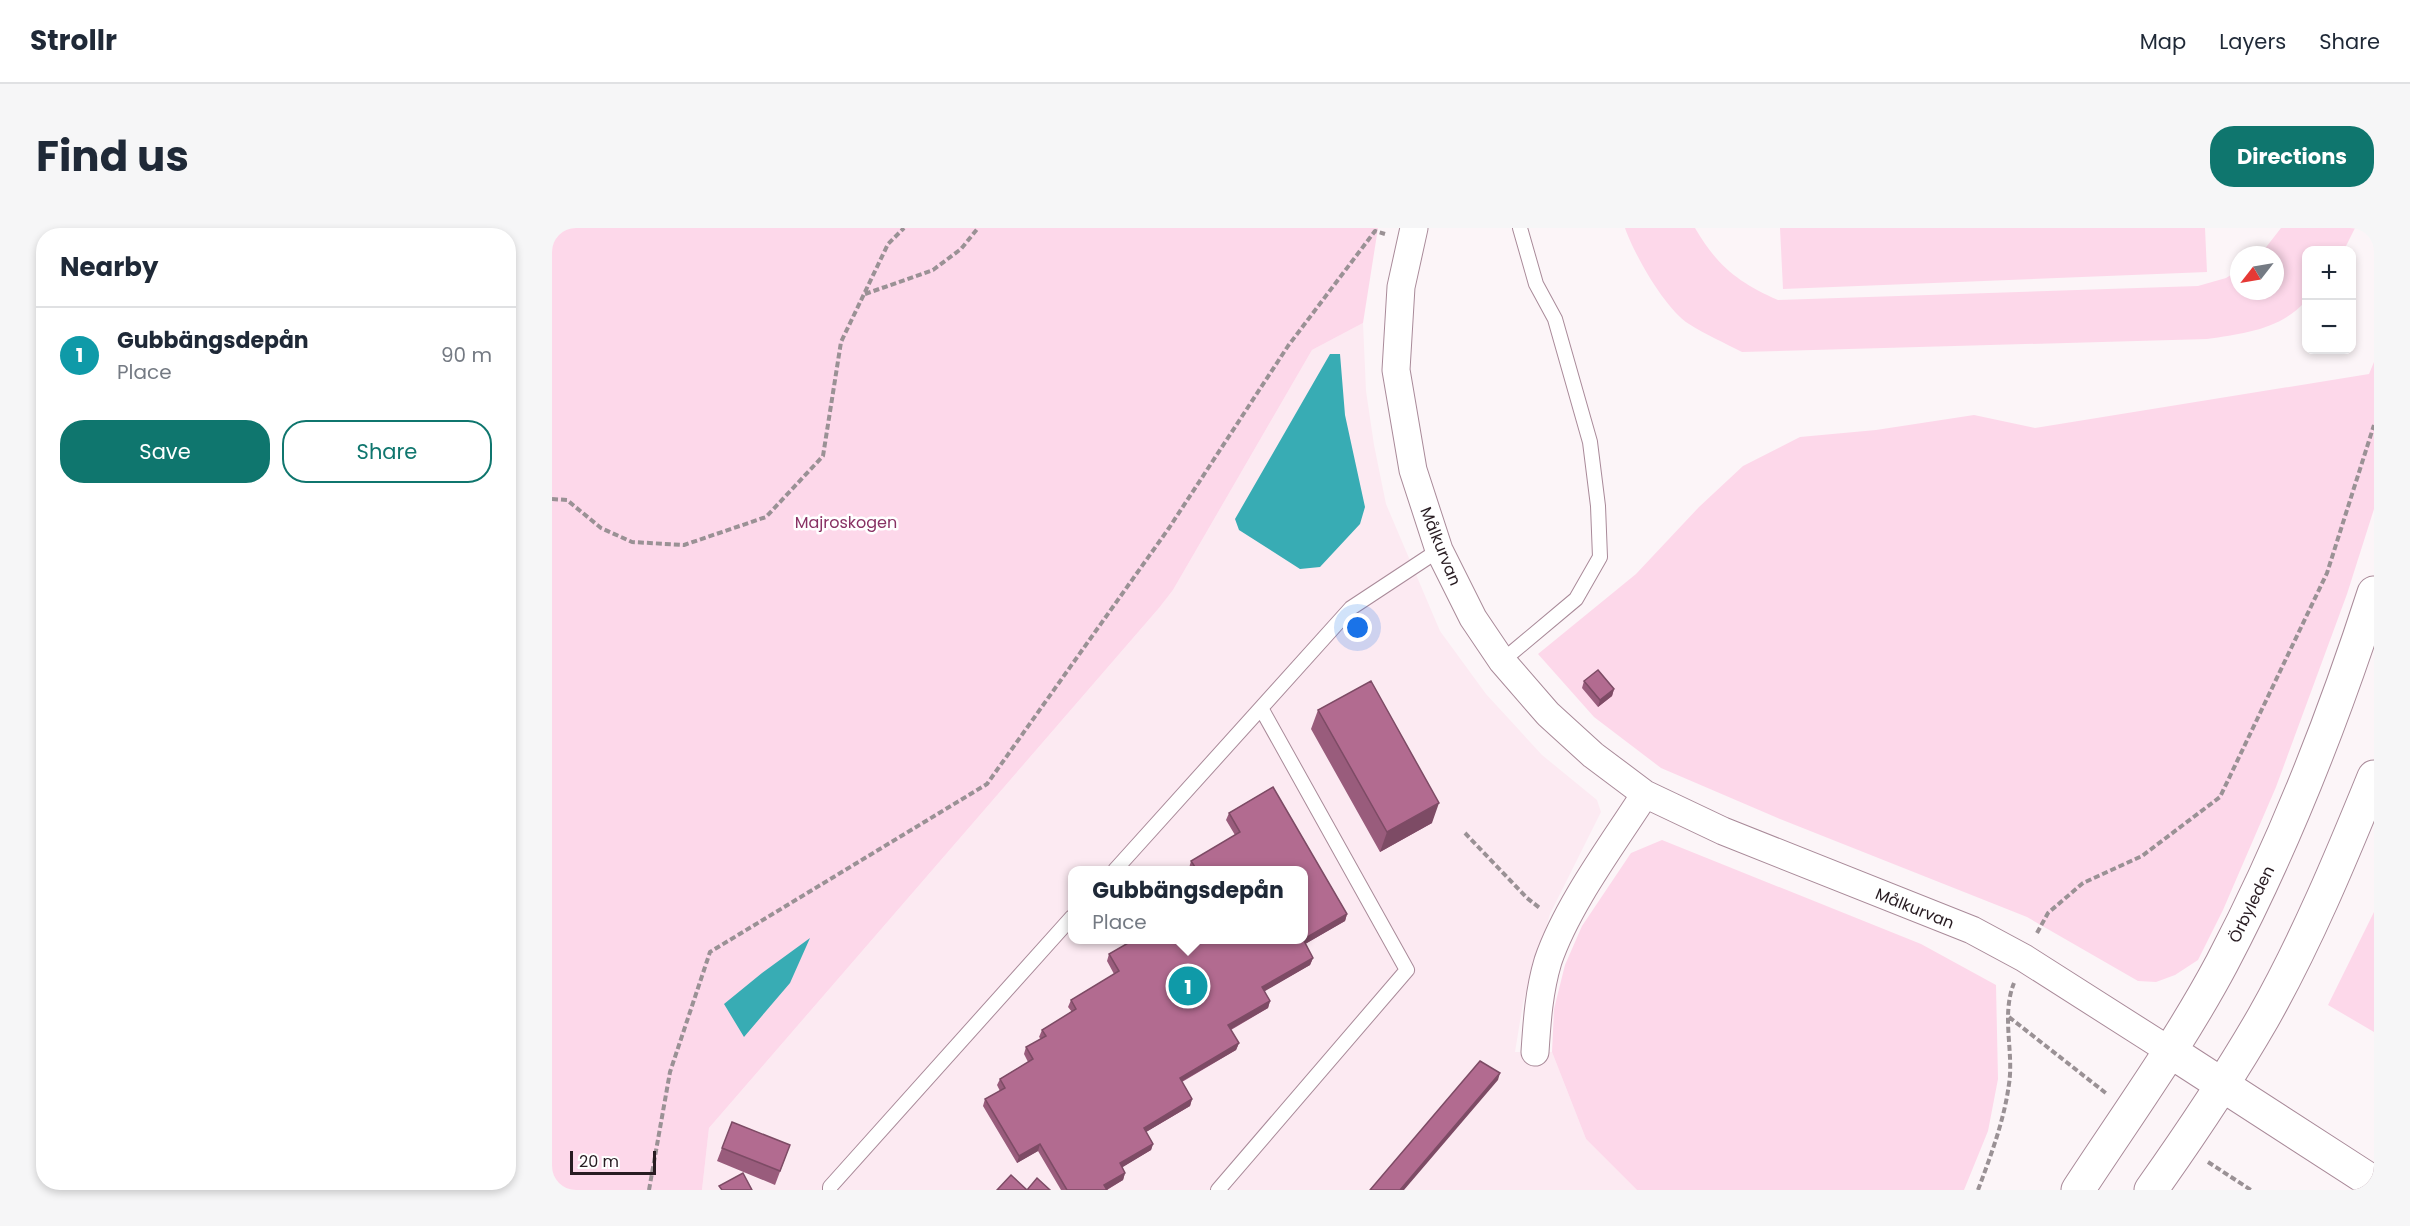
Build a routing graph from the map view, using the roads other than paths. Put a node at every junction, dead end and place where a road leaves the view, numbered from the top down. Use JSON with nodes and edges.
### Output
{"nodes":[{"id":1,"x":1520,"y":228,"type":"edge"},
{"id":2,"x":1413,"y":234,"type":"edge"},
{"id":3,"x":1439,"y":550,"type":"junction"},
{"id":4,"x":2374,"y":593,"type":"edge"},
{"id":5,"x":1502,"y":661,"type":"junction"},
{"id":6,"x":1261,"y":708,"type":"junction"},
{"id":7,"x":2374,"y":777,"type":"edge"},
{"id":8,"x":1645,"y":794,"type":"junction"},
{"id":9,"x":1119,"y":866,"type":"edge"},
{"id":10,"x":1068,"y":921,"type":"edge"},
{"id":11,"x":2170,"y":1051,"type":"junction"},
{"id":12,"x":1535,"y":1052,"type":"dead end"},
{"id":13,"x":2222,"y":1083,"type":"junction"},
{"id":14,"x":2374,"y":1183,"type":"edge"},
{"id":15,"x":830,"y":1190,"type":"edge"},
{"id":16,"x":1218,"y":1190,"type":"edge"},
{"id":17,"x":2078,"y":1190,"type":"edge"},
{"id":18,"x":2151,"y":1190,"type":"edge"}],
"edges":[{"from":1,"to":5,"type":"lane"},
{"from":2,"to":3,"type":"street","name":"Målkurvan"},
{"from":3,"to":5,"type":"street","name":"Målkurvan"},
{"from":3,"to":6,"type":"lane"},
{"from":4,"to":11,"type":"main road","name":"Örbyleden"},
{"from":5,"to":8,"type":"street","name":"Målkurvan"},
{"from":6,"to":9,"type":"lane"},
{"from":6,"to":16,"type":"lane"},
{"from":7,"to":13,"type":"main road"},
{"from":8,"to":11,"type":"street","name":"Målkurvan"},
{"from":8,"to":12,"type":"street"},
{"from":10,"to":15,"type":"lane"},
{"from":11,"to":13,"type":"main road"},
{"from":11,"to":17,"type":"main road","name":"Örbyleden"},
{"from":13,"to":14,"type":"main road"},
{"from":13,"to":18,"type":"main road"}]}
